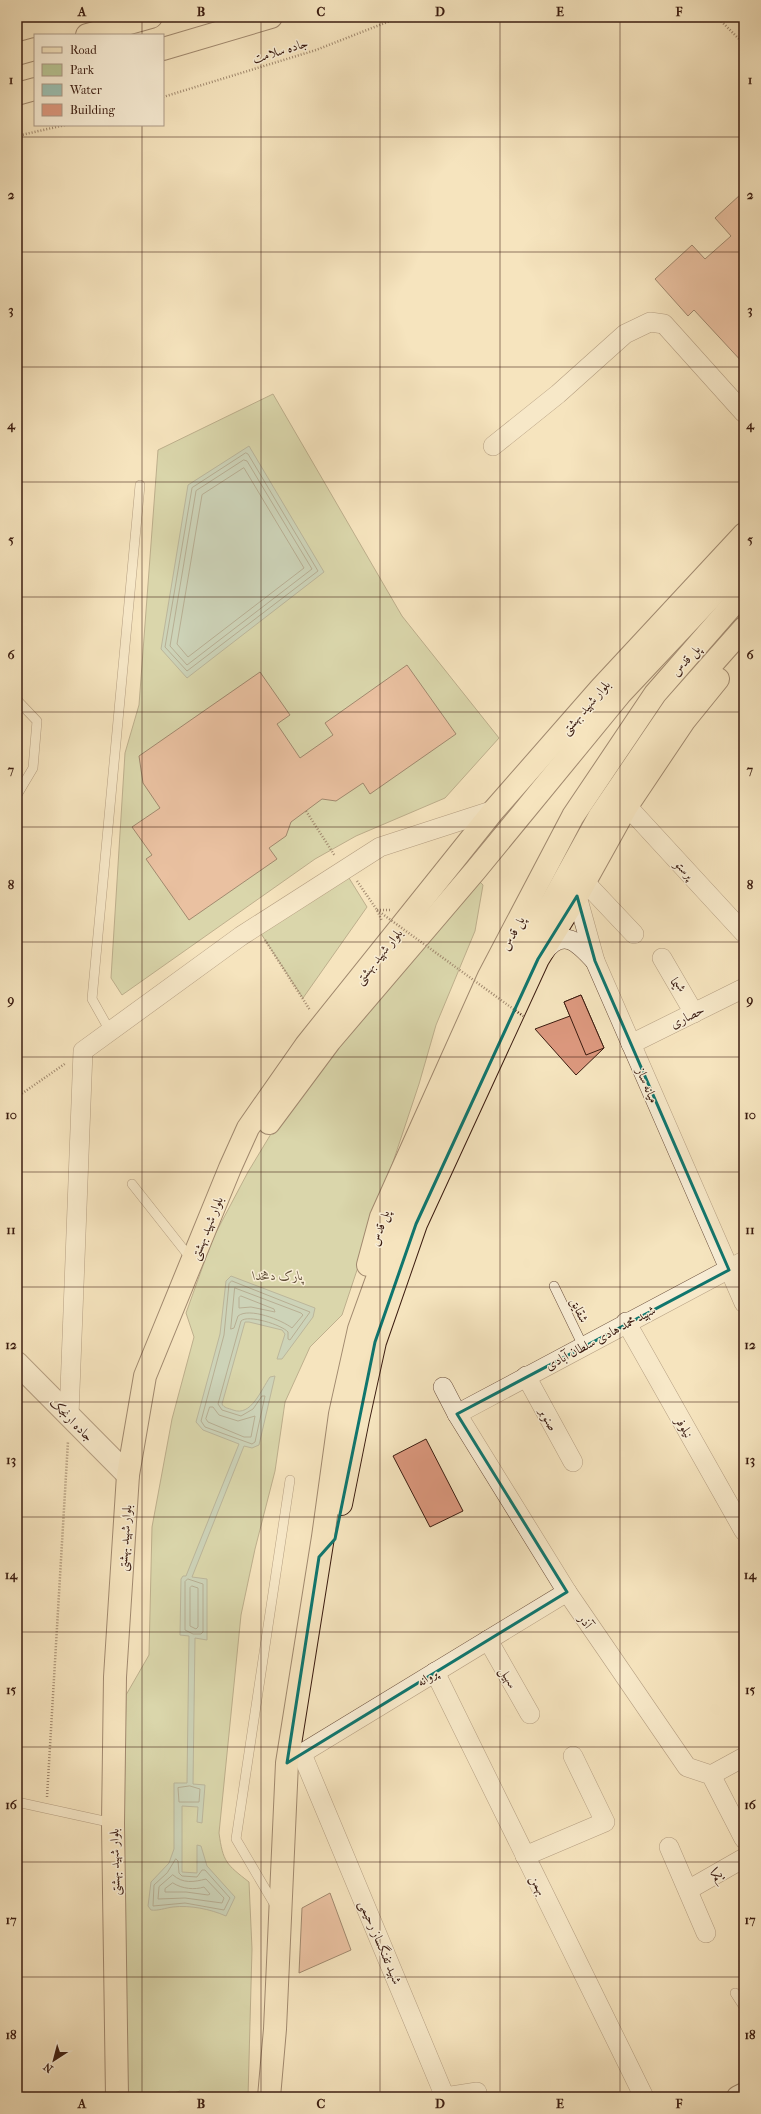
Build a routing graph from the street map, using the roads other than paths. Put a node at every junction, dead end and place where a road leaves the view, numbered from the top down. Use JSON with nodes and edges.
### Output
{"nodes":[{"id":1,"x":151,"y":17,"type":"edge"},
{"id":2,"x":272,"y":17,"type":"edge"},
{"id":3,"x":91,"y":34,"type":"edge"},
{"id":4,"x":34,"y":49,"type":"edge"},
{"id":5,"x":164,"y":49,"type":"edge"},
{"id":6,"x":17,"y":54,"type":"edge"},
{"id":7,"x":34,"y":89,"type":"edge"},
{"id":8,"x":17,"y":94,"type":"edge"},
{"id":9,"x":744,"y":413,"type":"edge"},
{"id":10,"x":493,"y":446,"type":"dead end"},
{"id":11,"x":140,"y":485,"type":"dead end"},
{"id":12,"x":744,"y":534,"type":"edge"},
{"id":13,"x":744,"y":562,"type":"edge"},
{"id":14,"x":744,"y":592,"type":"edge"},
{"id":15,"x":744,"y":628,"type":"edge"},
{"id":16,"x":744,"y":648,"type":"edge"},
{"id":17,"x":17,"y":700,"type":"edge"},
{"id":18,"x":17,"y":795,"type":"edge"},
{"id":19,"x":627,"y":806,"type":"junction"},
{"id":20,"x":494,"y":810,"type":"junction"},
{"id":21,"x":580,"y":888,"type":"junction"},
{"id":22,"x":744,"y":933,"type":"edge"},
{"id":23,"x":634,"y":934,"type":"dead end"},
{"id":24,"x":662,"y":958,"type":"dead end"},
{"id":25,"x":538,"y":959,"type":"junction"},
{"id":26,"x":595,"y":961,"type":"junction"},
{"id":27,"x":742,"y":993,"type":"edge"},
{"id":28,"x":694,"y":1013,"type":"junction"},
{"id":29,"x":110,"y":1031,"type":"junction"},
{"id":30,"x":631,"y":1044,"type":"junction"},
{"id":31,"x":230,"y":1168,"type":"junction"},
{"id":32,"x":132,"y":1184,"type":"dead end"},
{"id":33,"x":192,"y":1260,"type":"junction"},
{"id":34,"x":736,"y":1266,"type":"edge"},
{"id":35,"x":554,"y":1286,"type":"dead end"},
{"id":36,"x":744,"y":1303,"type":"edge"},
{"id":37,"x":364,"y":1314,"type":"junction"},
{"id":38,"x":626,"y":1322,"type":"junction"},
{"id":39,"x":582,"y":1346,"type":"junction"},
{"id":40,"x":17,"y":1363,"type":"edge"},
{"id":41,"x":526,"y":1376,"type":"junction"},
{"id":42,"x":443,"y":1387,"type":"dead end"},
{"id":43,"x":457,"y":1414,"type":"junction"},
{"id":44,"x":69,"y":1416,"type":"junction"},
{"id":45,"x":573,"y":1462,"type":"dead end"},
{"id":46,"x":128,"y":1475,"type":"junction"},
{"id":47,"x":290,"y":1480,"type":"dead end"},
{"id":48,"x":744,"y":1531,"type":"edge"},
{"id":49,"x":319,"y":1557,"type":"junction"},
{"id":50,"x":566,"y":1592,"type":"junction"},
{"id":51,"x":488,"y":1640,"type":"junction"},
{"id":52,"x":435,"y":1672,"type":"junction"},
{"id":53,"x":530,"y":1714,"type":"dead end"},
{"id":54,"x":573,"y":1756,"type":"dead end"},
{"id":55,"x":744,"y":1757,"type":"edge"},
{"id":56,"x":295,"y":1758,"type":"junction"},
{"id":57,"x":710,"y":1775,"type":"junction"},
{"id":58,"x":18,"y":1804,"type":"edge"},
{"id":59,"x":114,"y":1823,"type":"junction"},
{"id":60,"x":744,"y":1839,"type":"edge"},
{"id":61,"x":669,"y":1847,"type":"dead end"},
{"id":62,"x":525,"y":1856,"type":"junction"},
{"id":63,"x":744,"y":1858,"type":"edge"},
{"id":64,"x":688,"y":1890,"type":"junction"},
{"id":65,"x":280,"y":1914,"type":"junction"},
{"id":66,"x":706,"y":1933,"type":"dead end"},
{"id":67,"x":735,"y":1993,"type":"dead end"},
{"id":68,"x":744,"y":2007,"type":"edge"},
{"id":69,"x":744,"y":2094,"type":"edge"},
{"id":70,"x":117,"y":2097,"type":"edge"},
{"id":71,"x":269,"y":2097,"type":"edge"},
{"id":72,"x":445,"y":2097,"type":"edge"},
{"id":73,"x":478,"y":2097,"type":"edge"},
{"id":74,"x":644,"y":2097,"type":"edge"},
{"id":75,"x":738,"y":2097,"type":"edge"}],
"edges":[{"from":1,"to":3,"type":"main road"},
{"from":2,"to":5,"type":"main road"},
{"from":4,"to":6,"type":"main road"},
{"from":7,"to":8,"type":"main road"},
{"from":9,"to":10,"type":"street"},
{"from":11,"to":29,"type":"lane"},
{"from":12,"to":20,"type":"main road","name":"بلوار شهید بهشتی"},
{"from":13,"to":31,"type":"main road","name":"پل قدس"},
{"from":14,"to":37,"type":"main road","name":"پل قدس"},
{"from":15,"to":37,"type":"main road","name":"پل قدس"},
{"from":16,"to":19,"type":"main road"},
{"from":17,"to":18,"type":"lane"},
{"from":19,"to":21,"type":"main road"},
{"from":19,"to":22,"type":"street","name":"پرستو"},
{"from":20,"to":29,"type":"street"},
{"from":20,"to":31,"type":"main road","name":"بلوار شهید بهشتی"},
{"from":21,"to":23,"type":"street"},
{"from":21,"to":25,"type":"main road"},
{"from":21,"to":26,"type":"street","name":"میانه ساز"},
{"from":24,"to":28,"type":"street","name":"شیما"},
{"from":25,"to":26,"type":"street"},
{"from":25,"to":49,"type":"main road"},
{"from":26,"to":30,"type":"street","name":"میانه ساز"},
{"from":27,"to":28,"type":"street","name":"حصاری"},
{"from":28,"to":30,"type":"street","name":"حصاری"},
{"from":29,"to":44,"type":"street"},
{"from":30,"to":34,"type":"street","name":"میانه ساز"},
{"from":31,"to":33,"type":"main road","name":"بلوار شهید بهشتی"},
{"from":32,"to":33,"type":"lane"},
{"from":33,"to":46,"type":"main road","name":"بلوار شهید بهشتی"},
{"from":34,"to":36,"type":"street","name":"میانه ساز"},
{"from":34,"to":38,"type":"street","name":"شهید محمد هادی سلطان آبادی"},
{"from":35,"to":39,"type":"lane","name":"شقایق"},
{"from":37,"to":49,"type":"main road","name":"پل قدس"},
{"from":38,"to":39,"type":"street","name":"شهید محمد هادی سلطان آبادی"},
{"from":38,"to":48,"type":"street","name":"نیلوفر"},
{"from":39,"to":41,"type":"street","name":"شهید محمد هادی سلطان آبادی"},
{"from":40,"to":44,"type":"street","name":"جاده ارنجک"},
{"from":41,"to":43,"type":"street","name":"شهید محمد هادی سلطان آبادی"},
{"from":41,"to":45,"type":"street","name":"صنوبر"},
{"from":42,"to":43,"type":"street","name":"آذر"},
{"from":43,"to":50,"type":"street","name":"آذر"},
{"from":44,"to":46,"type":"street","name":"جاده ارنجک"},
{"from":46,"to":59,"type":"main road","name":"بلوار شهید بهشتی"},
{"from":47,"to":65,"type":"lane"},
{"from":49,"to":56,"type":"main road"},
{"from":50,"to":51,"type":"street","name":"پروانه"},
{"from":50,"to":57,"type":"street","name":"آذر"},
{"from":51,"to":52,"type":"street","name":"پروانه"},
{"from":51,"to":53,"type":"street","name":"سهیل"},
{"from":52,"to":56,"type":"street","name":"پروانه"},
{"from":52,"to":62,"type":"street","name":"بهمن"},
{"from":54,"to":62,"type":"street"},
{"from":55,"to":57,"type":"street"},
{"from":56,"to":65,"type":"main road"},
{"from":56,"to":72,"type":"street","name":"شهید تفنگساز رحیمی"},
{"from":57,"to":60,"type":"street"},
{"from":58,"to":59,"type":"lane"},
{"from":59,"to":70,"type":"main road","name":"بلوار شهید بهشتی"},
{"from":61,"to":64,"type":"street"},
{"from":62,"to":74,"type":"street","name":"بهمن"},
{"from":63,"to":64,"type":"street","name":"یکم"},
{"from":64,"to":66,"type":"street"},
{"from":65,"to":71,"type":"main road"},
{"from":67,"to":68,"type":"lane"},
{"from":69,"to":75,"type":"street"},
{"from":72,"to":73,"type":"street","name":"شهید تفنگساز رحیمی"}]}
